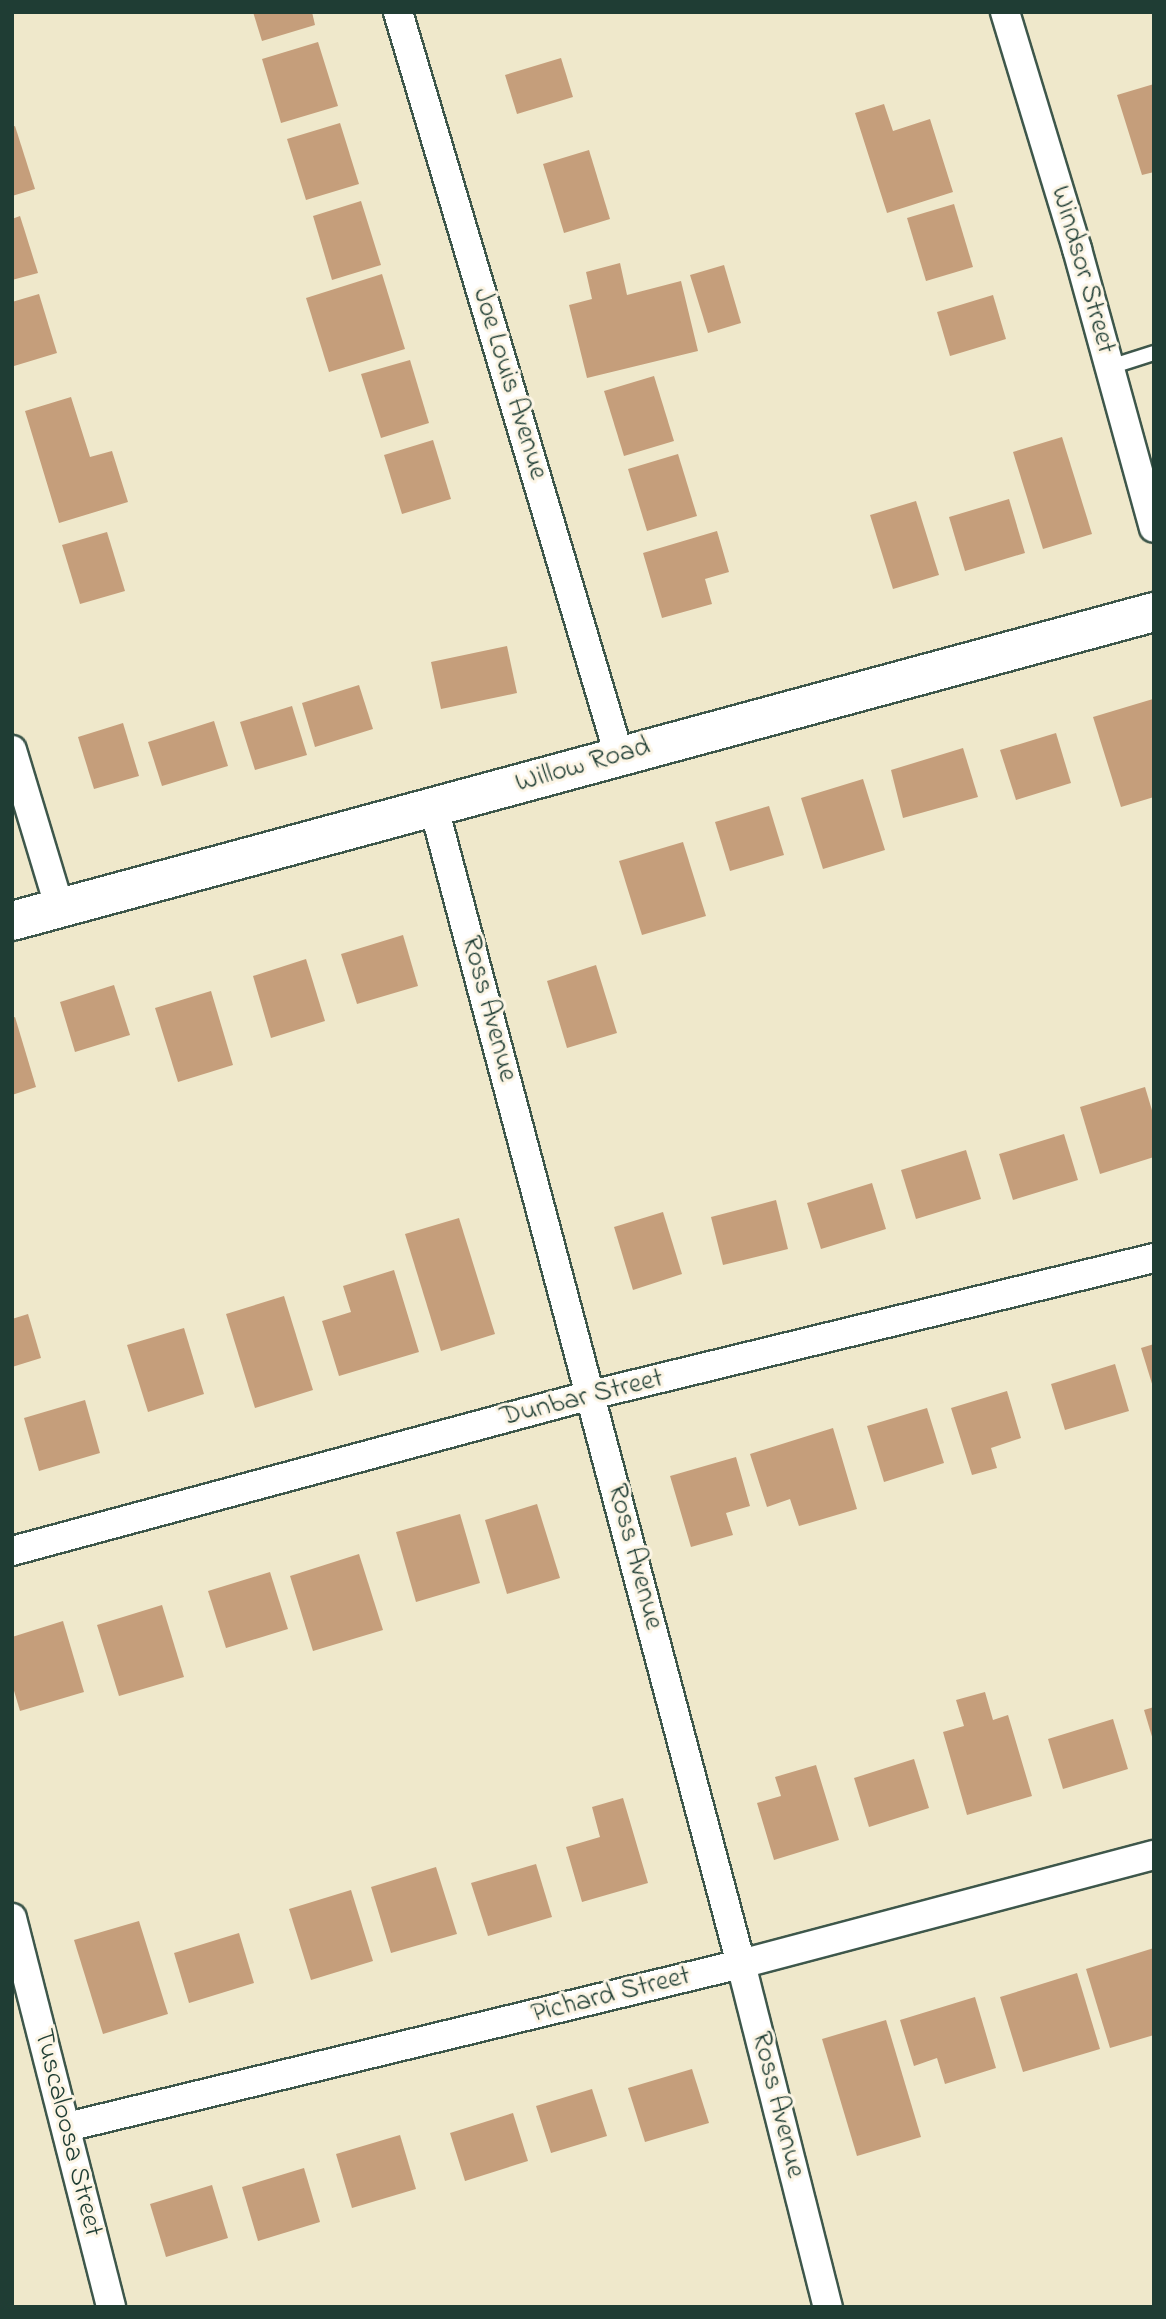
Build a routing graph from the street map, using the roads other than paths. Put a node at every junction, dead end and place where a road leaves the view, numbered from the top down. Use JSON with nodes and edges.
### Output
{"nodes":[{"id":1,"x":398,"y":12,"type":"edge"},
{"id":2,"x":1006,"y":12,"type":"edge"},
{"id":3,"x":1154,"y":353,"type":"edge"},
{"id":4,"x":1110,"y":367,"type":"junction"},
{"id":5,"x":1154,"y":528,"type":"edge"},
{"id":6,"x":1154,"y":612,"type":"edge"},
{"id":7,"x":12,"y":750,"type":"edge"},
{"id":8,"x":620,"y":755,"type":"junction"},
{"id":9,"x":434,"y":808,"type":"junction"},
{"id":10,"x":60,"y":909,"type":"junction"},
{"id":11,"x":12,"y":921,"type":"edge"},
{"id":12,"x":1154,"y":1258,"type":"edge"},
{"id":13,"x":591,"y":1395,"type":"junction"},
{"id":14,"x":12,"y":1551,"type":"edge"},
{"id":15,"x":1154,"y":1855,"type":"edge"},
{"id":16,"x":12,"y":1918,"type":"edge"},
{"id":17,"x":741,"y":1964,"type":"junction"},
{"id":18,"x":67,"y":2127,"type":"junction"},
{"id":19,"x":111,"y":2307,"type":"edge"},
{"id":20,"x":828,"y":2307,"type":"edge"}],
"edges":[{"from":1,"to":8,"type":"street","name":"Joe Louis Avenue"},
{"from":2,"to":4,"type":"street","name":"Windsor Street"},
{"from":3,"to":4,"type":"lane"},
{"from":4,"to":5,"type":"street","name":"Windsor Street"},
{"from":6,"to":8,"type":"street","name":"Willow Road"},
{"from":7,"to":10,"type":"street"},
{"from":8,"to":9,"type":"street","name":"Willow Road"},
{"from":9,"to":10,"type":"street","name":"Willow Road"},
{"from":9,"to":13,"type":"street","name":"Ross Avenue"},
{"from":10,"to":11,"type":"street","name":"Willow Road"},
{"from":12,"to":13,"type":"street","name":"Dunbar Street"},
{"from":13,"to":14,"type":"street","name":"Dunbar Street"},
{"from":13,"to":17,"type":"street","name":"Ross Avenue"},
{"from":15,"to":17,"type":"street","name":"Pichard Street"},
{"from":16,"to":18,"type":"street","name":"Tuscaloosa Street"},
{"from":17,"to":18,"type":"street","name":"Pichard Street"},
{"from":17,"to":20,"type":"street","name":"Ross Avenue"},
{"from":18,"to":19,"type":"street","name":"Tuscaloosa Street"}]}
